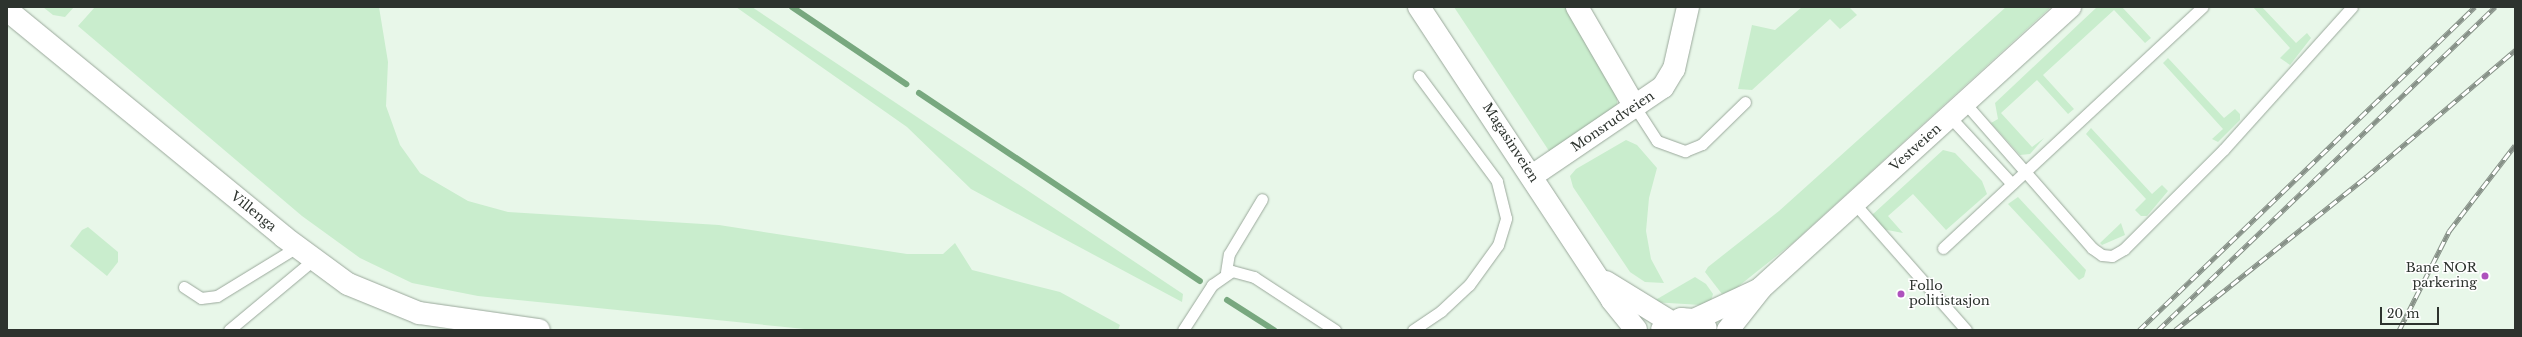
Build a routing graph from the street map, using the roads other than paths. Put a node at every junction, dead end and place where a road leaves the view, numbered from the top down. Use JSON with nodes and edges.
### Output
{"nodes":[{"id":1,"x":1419,"y":7,"type":"edge"},
{"id":2,"x":1577,"y":7,"type":"edge"},
{"id":3,"x":1688,"y":7,"type":"edge"},
{"id":4,"x":2070,"y":7,"type":"edge"},
{"id":5,"x":2202,"y":7,"type":"edge"},
{"id":6,"x":2352,"y":7,"type":"edge"},
{"id":7,"x":7,"y":10,"type":"edge"},
{"id":8,"x":1419,"y":76,"type":"dead end"},
{"id":9,"x":1746,"y":102,"type":"dead end"},
{"id":10,"x":1635,"y":107,"type":"junction"},
{"id":11,"x":1957,"y":110,"type":"junction"},
{"id":12,"x":2023,"y":173,"type":"junction"},
{"id":13,"x":1532,"y":176,"type":"junction"},
{"id":14,"x":2012,"y":184,"type":"junction"},
{"id":15,"x":1262,"y":199,"type":"dead end"},
{"id":16,"x":1855,"y":204,"type":"junction"},
{"id":17,"x":1943,"y":248,"type":"dead end"},
{"id":18,"x":305,"y":254,"type":"junction"},
{"id":19,"x":1226,"y":272,"type":"junction"},
{"id":20,"x":1600,"y":279,"type":"junction"},
{"id":21,"x":184,"y":287,"type":"dead end"},
{"id":22,"x":1761,"y":288,"type":"junction"},
{"id":23,"x":1701,"y":325,"type":"edge"},
{"id":24,"x":1666,"y":326,"type":"edge"},
{"id":25,"x":229,"y":330,"type":"edge"},
{"id":26,"x":539,"y":330,"type":"edge"},
{"id":27,"x":1183,"y":330,"type":"edge"},
{"id":28,"x":1335,"y":330,"type":"edge"},
{"id":29,"x":1413,"y":330,"type":"edge"},
{"id":30,"x":1636,"y":330,"type":"edge"},
{"id":31,"x":1728,"y":330,"type":"edge"},
{"id":32,"x":1966,"y":330,"type":"edge"}],
"edges":[{"from":1,"to":13,"type":"street","name":"Magasinveien"},
{"from":2,"to":10,"type":"street"},
{"from":3,"to":10,"type":"street","name":"Monsrudveien"},
{"from":4,"to":11,"type":"street","name":"Vestveien"},
{"from":5,"to":12,"type":"lane"},
{"from":6,"to":12,"type":"lane"},
{"from":7,"to":18,"type":"street","name":"Villenga"},
{"from":8,"to":29,"type":"lane"},
{"from":9,"to":10,"type":"lane"},
{"from":10,"to":13,"type":"street","name":"Monsrudveien"},
{"from":11,"to":12,"type":"lane"},
{"from":11,"to":14,"type":"lane"},
{"from":11,"to":16,"type":"street","name":"Vestveien"},
{"from":12,"to":14,"type":"lane"},
{"from":13,"to":20,"type":"street","name":"Magasinveien"},
{"from":14,"to":17,"type":"lane"},
{"from":15,"to":19,"type":"lane"},
{"from":16,"to":22,"type":"street","name":"Vestveien"},
{"from":16,"to":32,"type":"lane"},
{"from":18,"to":21,"type":"lane"},
{"from":18,"to":25,"type":"lane"},
{"from":18,"to":26,"type":"street","name":"Villenga"},
{"from":19,"to":27,"type":"lane"},
{"from":19,"to":28,"type":"lane"},
{"from":20,"to":24,"type":"street","name":"Magasinveien"},
{"from":20,"to":30,"type":"street","name":"Magasinveien"},
{"from":22,"to":23,"type":"street","name":"Vestveien"},
{"from":22,"to":31,"type":"street","name":"Vestveien"},
{"from":23,"to":24,"type":"street","name":"Vestveien"}]}
